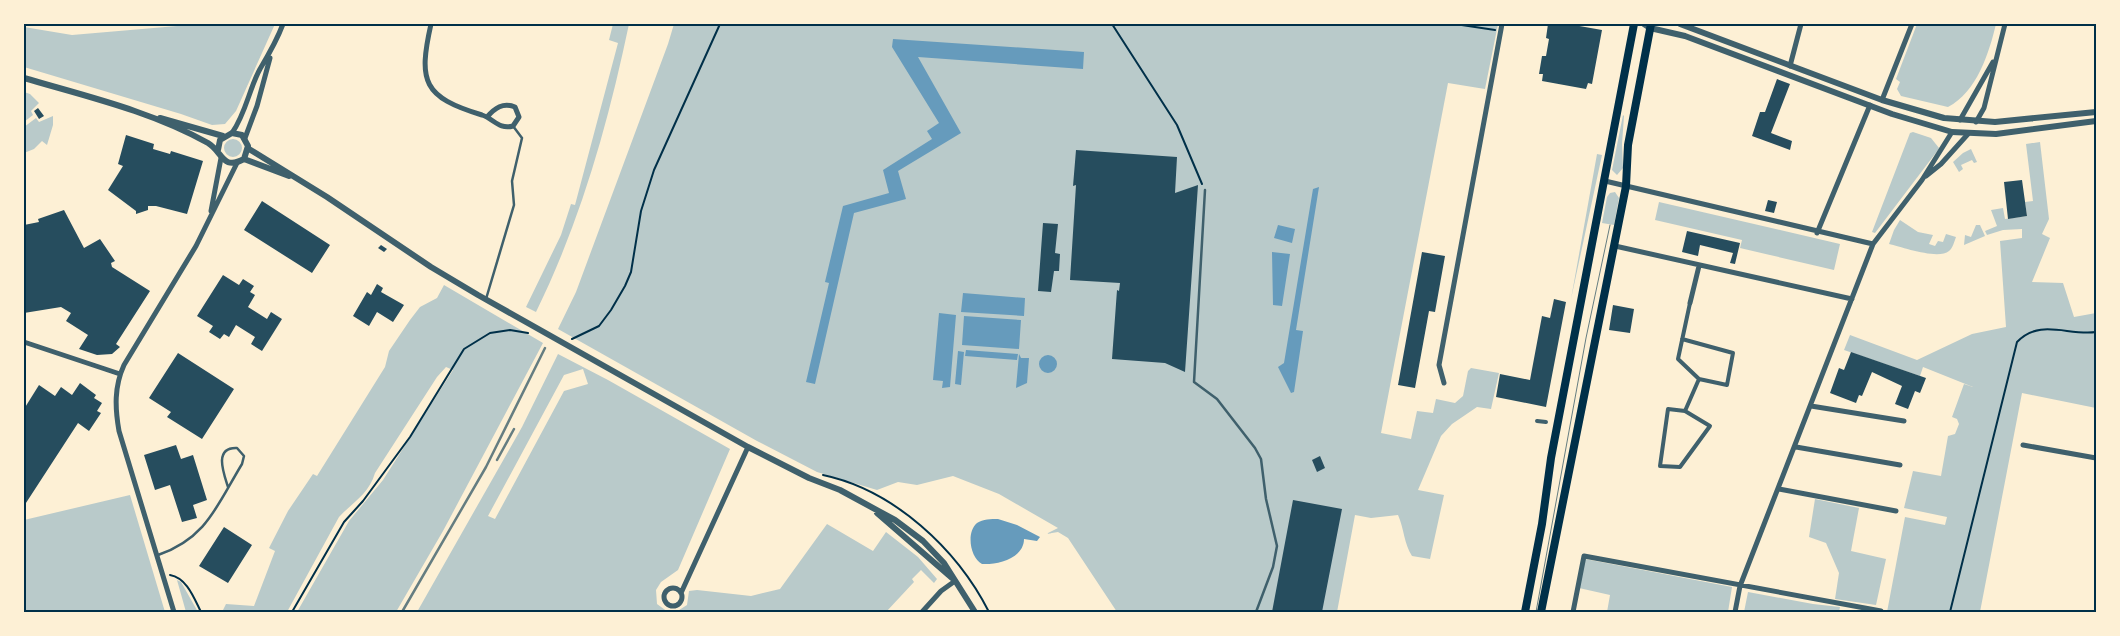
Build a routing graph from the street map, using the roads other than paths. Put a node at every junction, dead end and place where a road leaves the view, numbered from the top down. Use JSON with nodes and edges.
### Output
{"nodes":[{"id":1,"x":283,"y":24,"type":"edge"},
{"id":2,"x":431,"y":24,"type":"edge"},
{"id":3,"x":1502,"y":24,"type":"edge"},
{"id":4,"x":1634,"y":24,"type":"edge"},
{"id":5,"x":1680,"y":24,"type":"edge"},
{"id":6,"x":1801,"y":24,"type":"edge"},
{"id":7,"x":1912,"y":24,"type":"edge"},
{"id":8,"x":2005,"y":24,"type":"edge"},
{"id":9,"x":1648,"y":25,"type":"edge"},
{"id":10,"x":270,"y":55,"type":"junction"},
{"id":11,"x":1997,"y":58,"type":"junction"},
{"id":12,"x":1790,"y":66,"type":"junction"},
{"id":13,"x":24,"y":78,"type":"edge"},
{"id":14,"x":1882,"y":100,"type":"junction"},
{"id":15,"x":1870,"y":105,"type":"junction"},
{"id":16,"x":2096,"y":112,"type":"edge"},
{"id":17,"x":151,"y":116,"type":"junction"},
{"id":18,"x":487,"y":117,"type":"junction"},
{"id":19,"x":1960,"y":120,"type":"junction"},
{"id":20,"x":2096,"y":121,"type":"edge"},
{"id":21,"x":1976,"y":122,"type":"junction"},
{"id":22,"x":513,"y":126,"type":"junction"},
{"id":23,"x":1952,"y":132,"type":"junction"},
{"id":24,"x":232,"y":133,"type":"junction"},
{"id":25,"x":1968,"y":134,"type":"junction"},
{"id":26,"x":223,"y":136,"type":"junction"},
{"id":27,"x":245,"y":138,"type":"junction"},
{"id":28,"x":249,"y":149,"type":"junction"},
{"id":29,"x":218,"y":150,"type":"junction"},
{"id":30,"x":221,"y":158,"type":"junction"},
{"id":31,"x":244,"y":159,"type":"junction"},
{"id":32,"x":237,"y":163,"type":"junction"},
{"id":33,"x":298,"y":179,"type":"junction"},
{"id":34,"x":1922,"y":180,"type":"junction"},
{"id":35,"x":1605,"y":182,"type":"junction"},
{"id":36,"x":1626,"y":186,"type":"junction"},
{"id":37,"x":1205,"y":190,"type":"road end"},
{"id":38,"x":211,"y":214,"type":"junction"},
{"id":39,"x":1817,"y":232,"type":"junction"},
{"id":40,"x":1873,"y":244,"type":"junction"},
{"id":41,"x":1615,"y":246,"type":"junction"},
{"id":42,"x":1699,"y":266,"type":"junction"},
{"id":43,"x":486,"y":299,"type":"junction"},
{"id":44,"x":1852,"y":299,"type":"junction"},
{"id":45,"x":1690,"y":303,"type":"joint"},
{"id":46,"x":1682,"y":339,"type":"junction"},
{"id":47,"x":24,"y":342,"type":"edge"},
{"id":48,"x":120,"y":374,"type":"junction"},
{"id":49,"x":1700,"y":379,"type":"junction"},
{"id":50,"x":1444,"y":383,"type":"dead end"},
{"id":51,"x":1811,"y":406,"type":"junction"},
{"id":52,"x":1685,"y":411,"type":"junction"},
{"id":53,"x":1537,"y":421,"type":"dead end"},
{"id":54,"x":1904,"y":421,"type":"dead end"},
{"id":55,"x":1546,"y":422,"type":"dead end"},
{"id":56,"x":2023,"y":444,"type":"dead end"},
{"id":57,"x":748,"y":447,"type":"junction"},
{"id":58,"x":1796,"y":447,"type":"junction"},
{"id":59,"x":2096,"y":458,"type":"edge"},
{"id":60,"x":1900,"y":465,"type":"dead end"},
{"id":61,"x":228,"y":487,"type":"junction"},
{"id":62,"x":1779,"y":489,"type":"junction"},
{"id":63,"x":1896,"y":511,"type":"dead end"},
{"id":64,"x":158,"y":555,"type":"junction"},
{"id":65,"x":955,"y":581,"type":"junction"},
{"id":66,"x":1740,"y":586,"type":"junction"},
{"id":67,"x":681,"y":593,"type":"dead end"},
{"id":68,"x":1881,"y":611,"type":"dead end"},
{"id":69,"x":174,"y":612,"type":"edge"},
{"id":70,"x":922,"y":612,"type":"edge"},
{"id":71,"x":975,"y":612,"type":"edge"},
{"id":72,"x":1256,"y":612,"type":"edge"},
{"id":73,"x":1525,"y":612,"type":"edge"},
{"id":74,"x":1541,"y":612,"type":"edge"},
{"id":75,"x":1573,"y":612,"type":"edge"},
{"id":76,"x":1735,"y":612,"type":"edge"}],
"edges":[{"from":1,"to":10,"type":"street"},
{"from":2,"to":18,"type":"street"},
{"from":3,"to":50,"type":"street"},
{"from":4,"to":35,"type":"main road"},
{"from":5,"to":12,"type":"street"},
{"from":6,"to":12,"type":"street"},
{"from":7,"to":14,"type":"street"},
{"from":8,"to":11,"type":"street"},
{"from":9,"to":15,"type":"street"},
{"from":9,"to":36,"type":"main road"},
{"from":10,"to":24,"type":"street"},
{"from":10,"to":27,"type":"street"},
{"from":11,"to":19,"type":"street"},
{"from":11,"to":21,"type":"street"},
{"from":12,"to":14,"type":"street"},
{"from":13,"to":17,"type":"street"},
{"from":14,"to":19,"type":"street"},
{"from":15,"to":23,"type":"street"},
{"from":15,"to":39,"type":"street"},
{"from":16,"to":21,"type":"street"},
{"from":17,"to":26,"type":"street"},
{"from":17,"to":29,"type":"street"},
{"from":18,"to":22,"type":"street"},
{"from":18,"to":22,"type":"street"},
{"from":19,"to":21,"type":"street"},
{"from":19,"to":23,"type":"street"},
{"from":20,"to":25,"type":"street"},
{"from":21,"to":25,"type":"street"},
{"from":22,"to":43,"type":"lane"},
{"from":23,"to":25,"type":"street"},
{"from":23,"to":34,"type":"street"},
{"from":24,"to":26,"type":"street"},
{"from":24,"to":27,"type":"street"},
{"from":25,"to":34,"type":"street"},
{"from":26,"to":29,"type":"street"},
{"from":27,"to":28,"type":"street"},
{"from":28,"to":31,"type":"street"},
{"from":28,"to":33,"type":"street"},
{"from":29,"to":30,"type":"street"},
{"from":30,"to":32,"type":"street"},
{"from":30,"to":38,"type":"street"},
{"from":31,"to":32,"type":"street"},
{"from":31,"to":33,"type":"street"},
{"from":32,"to":38,"type":"street"},
{"from":33,"to":43,"type":"street"},
{"from":34,"to":40,"type":"street"},
{"from":35,"to":36,"type":"street"},
{"from":35,"to":73,"type":"main road"},
{"from":36,"to":39,"type":"street"},
{"from":36,"to":41,"type":"main road"},
{"from":37,"to":72,"type":"lane"},
{"from":38,"to":48,"type":"street"},
{"from":39,"to":40,"type":"street"},
{"from":40,"to":44,"type":"street"},
{"from":41,"to":42,"type":"street"},
{"from":41,"to":74,"type":"main road"},
{"from":42,"to":44,"type":"street"},
{"from":42,"to":45,"type":"street"},
{"from":43,"to":57,"type":"street"},
{"from":44,"to":51,"type":"street"},
{"from":45,"to":46,"type":"street"},
{"from":46,"to":49,"type":"street"},
{"from":46,"to":49,"type":"street"},
{"from":47,"to":48,"type":"street"},
{"from":48,"to":64,"type":"street"},
{"from":49,"to":52,"type":"street"},
{"from":51,"to":54,"type":"street"},
{"from":51,"to":58,"type":"street"},
{"from":52,"to":52,"type":"street"},
{"from":53,"to":55,"type":"street"},
{"from":56,"to":59,"type":"street"},
{"from":57,"to":65,"type":"street"},
{"from":57,"to":67,"type":"street"},
{"from":58,"to":60,"type":"street"},
{"from":58,"to":62,"type":"street"},
{"from":61,"to":61,"type":"lane"},
{"from":61,"to":64,"type":"lane"},
{"from":62,"to":63,"type":"street"},
{"from":62,"to":66,"type":"street"},
{"from":64,"to":69,"type":"street"},
{"from":65,"to":70,"type":"street"},
{"from":65,"to":71,"type":"street"},
{"from":66,"to":68,"type":"street"},
{"from":66,"to":75,"type":"street"},
{"from":66,"to":76,"type":"street"}]}
